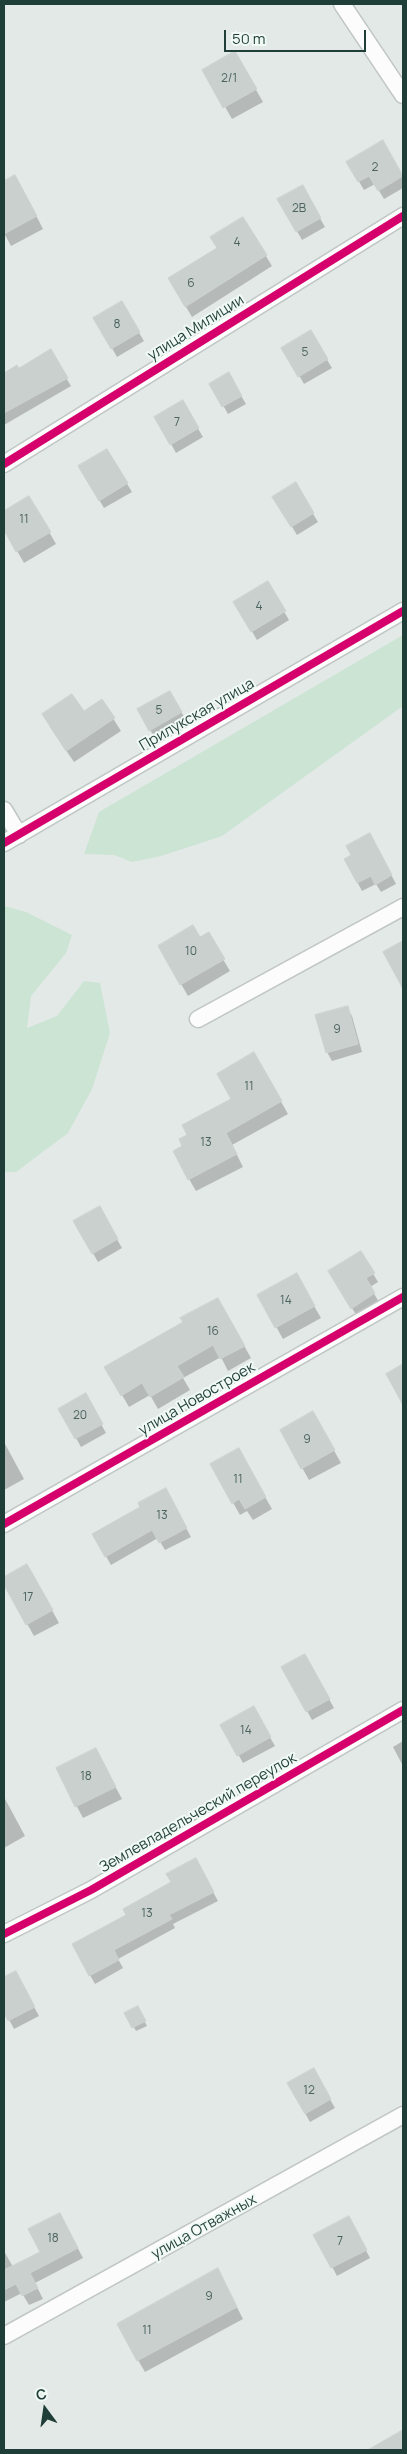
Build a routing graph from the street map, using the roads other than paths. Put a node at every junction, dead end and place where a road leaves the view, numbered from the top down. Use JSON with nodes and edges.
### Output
{"nodes":[{"id":1,"x":342,"y":4,"type":"edge"},
{"id":2,"x":403,"y":95,"type":"edge"},
{"id":3,"x":403,"y":216,"type":"edge"},
{"id":4,"x":4,"y":464,"type":"edge"},
{"id":5,"x":403,"y":611,"type":"edge"},
{"id":6,"x":4,"y":810,"type":"edge"},
{"id":7,"x":19,"y":835,"type":"junction"},
{"id":8,"x":4,"y":843,"type":"edge"},
{"id":9,"x":403,"y":907,"type":"edge"},
{"id":10,"x":198,"y":1019,"type":"dead end"},
{"id":11,"x":403,"y":1297,"type":"edge"},
{"id":12,"x":4,"y":1524,"type":"edge"},
{"id":13,"x":403,"y":1710,"type":"edge"},
{"id":14,"x":4,"y":1934,"type":"edge"},
{"id":15,"x":403,"y":2115,"type":"edge"},
{"id":16,"x":4,"y":2336,"type":"edge"}],
"edges":[{"from":1,"to":2,"type":"street"},
{"from":3,"to":4,"type":"street","name":"улица Милиции"},
{"from":5,"to":7,"type":"street","name":"Прилукская улица"},
{"from":6,"to":7,"type":"street"},
{"from":7,"to":8,"type":"street","name":"Прилукская улица"},
{"from":9,"to":10,"type":"street"},
{"from":11,"to":12,"type":"street","name":"улица Новостроек"},
{"from":13,"to":14,"type":"street","name":"Землевладельческий переулок"},
{"from":15,"to":16,"type":"street","name":"улица Отважных"}]}
